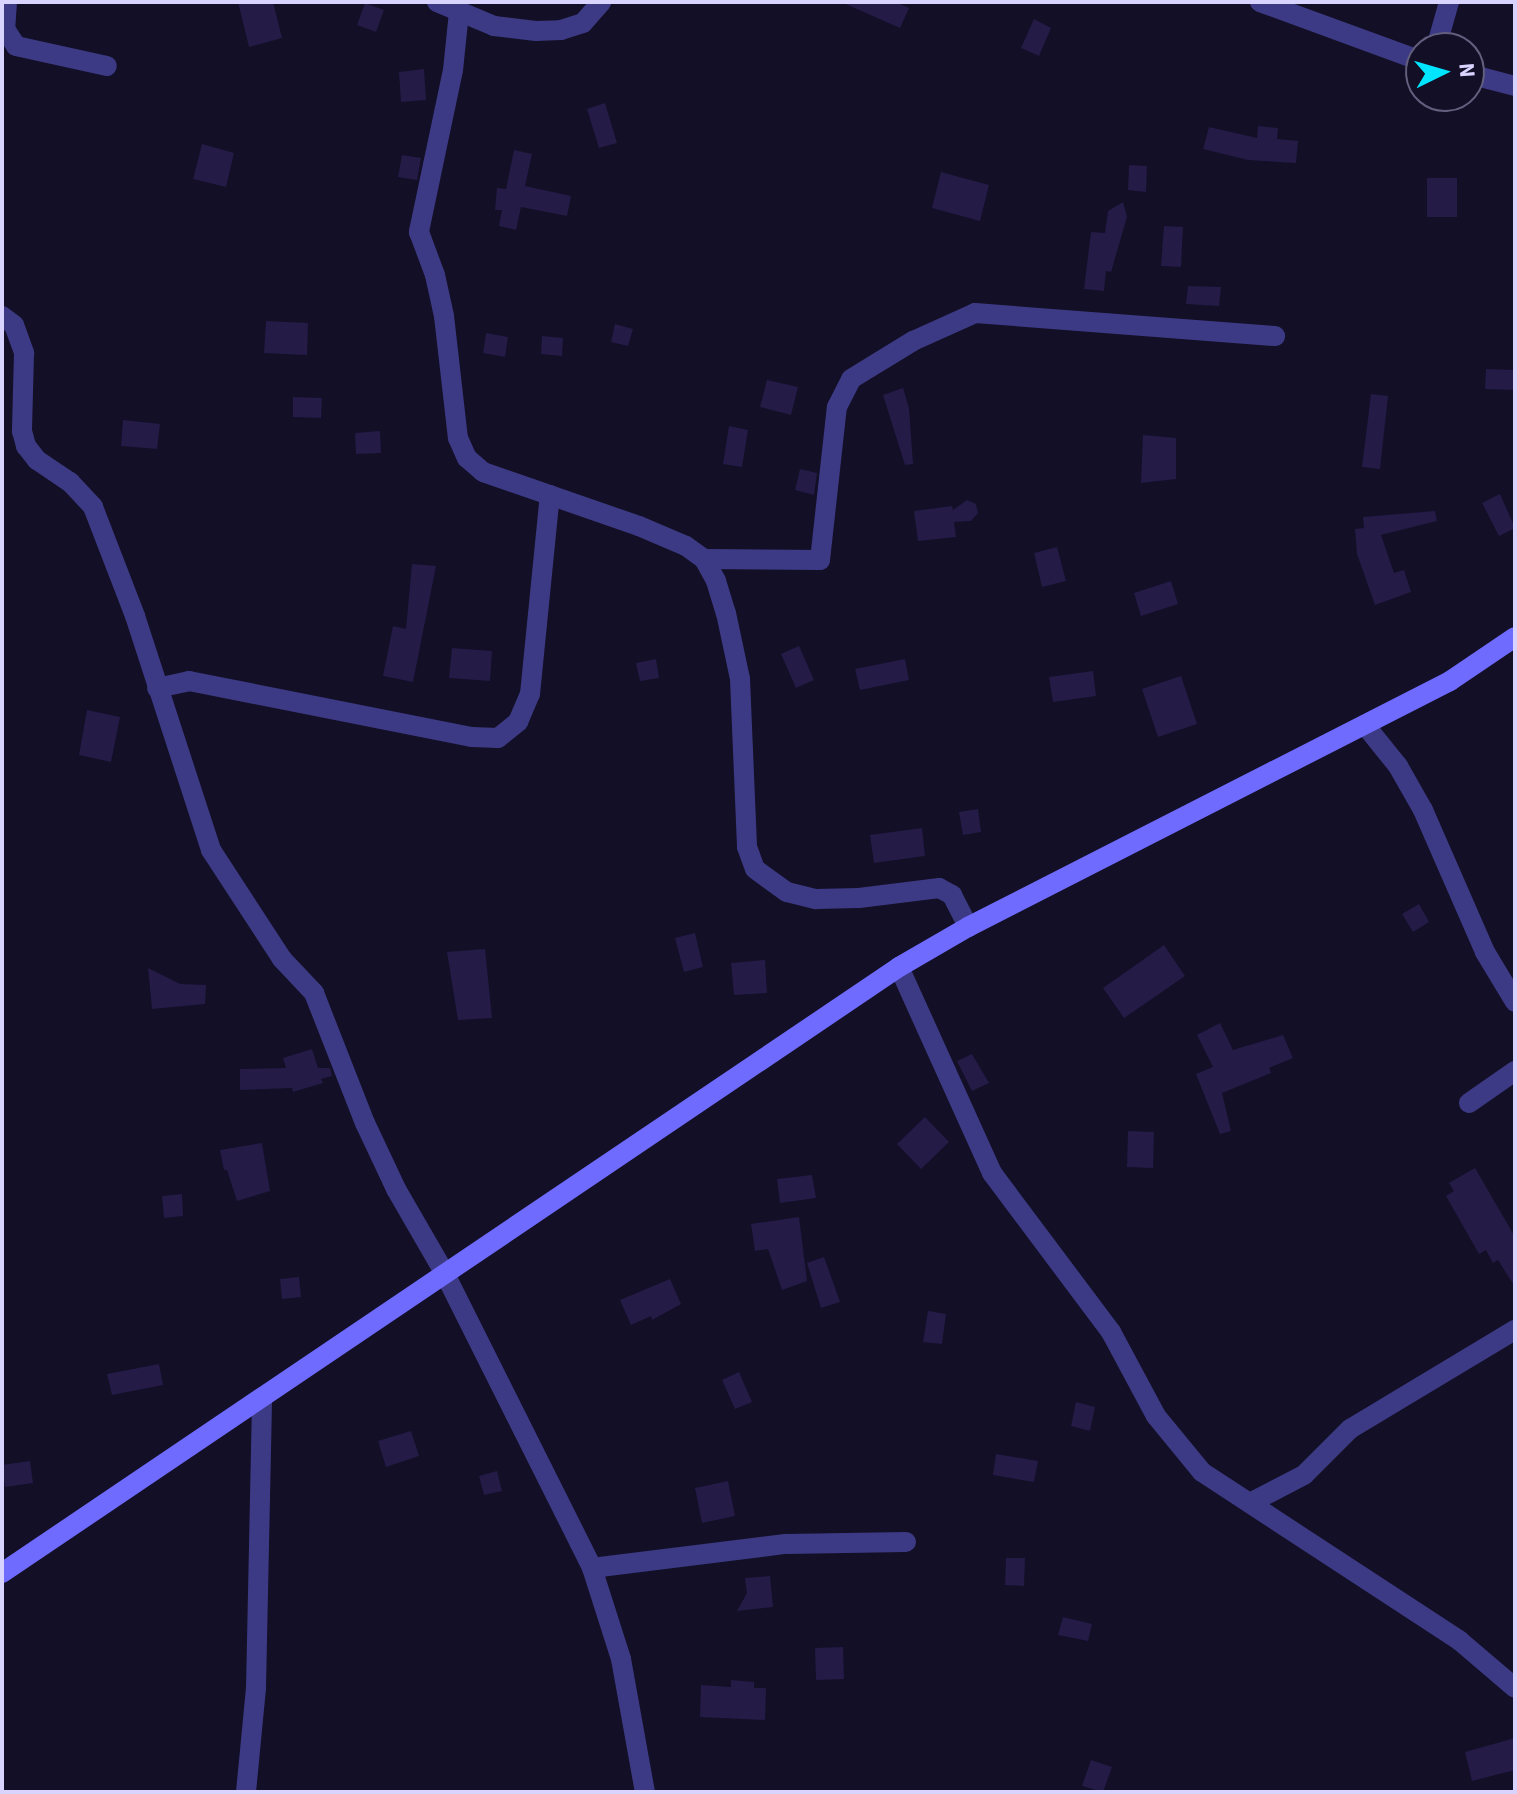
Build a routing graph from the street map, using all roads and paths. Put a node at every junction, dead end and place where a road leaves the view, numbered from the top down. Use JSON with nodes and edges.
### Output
{"nodes":[{"id":1,"x":7,"y":2,"type":"edge"},
{"id":2,"x":437,"y":2,"type":"edge"},
{"id":3,"x":601,"y":2,"type":"edge"},
{"id":4,"x":1260,"y":2,"type":"edge"},
{"id":5,"x":1449,"y":2,"type":"edge"},
{"id":6,"x":459,"y":12,"type":"junction"},
{"id":7,"x":1441,"y":32,"type":"edge"},
{"id":8,"x":1405,"y":55,"type":"edge"},
{"id":9,"x":107,"y":66,"type":"dead end"},
{"id":10,"x":1485,"y":78,"type":"edge"},
{"id":11,"x":1515,"y":86,"type":"edge"},
{"id":12,"x":2,"y":316,"type":"edge"},
{"id":13,"x":1275,"y":336,"type":"dead end"},
{"id":14,"x":550,"y":495,"type":"junction"},
{"id":15,"x":704,"y":559,"type":"junction"},
{"id":16,"x":1515,"y":637,"type":"edge"},
{"id":17,"x":157,"y":688,"type":"junction"},
{"id":18,"x":1365,"y":725,"type":"junction"},
{"id":19,"x":968,"y":927,"type":"junction"},
{"id":20,"x":899,"y":967,"type":"junction"},
{"id":21,"x":1515,"y":1002,"type":"edge"},
{"id":22,"x":1515,"y":1071,"type":"edge"},
{"id":23,"x":1469,"y":1103,"type":"dead end"},
{"id":24,"x":445,"y":1274,"type":"junction"},
{"id":25,"x":1515,"y":1330,"type":"edge"},
{"id":26,"x":262,"y":1397,"type":"junction"},
{"id":27,"x":1250,"y":1503,"type":"junction"},
{"id":28,"x":906,"y":1542,"type":"dead end"},
{"id":29,"x":592,"y":1568,"type":"junction"},
{"id":30,"x":2,"y":1573,"type":"edge"},
{"id":31,"x":1515,"y":1688,"type":"edge"},
{"id":32,"x":246,"y":1792,"type":"edge"},
{"id":33,"x":645,"y":1792,"type":"edge"}],
"edges":[{"from":1,"to":9,"type":"street"},
{"from":2,"to":6,"type":"street"},
{"from":3,"to":6,"type":"street"},
{"from":4,"to":8,"type":"street"},
{"from":5,"to":7,"type":"street"},
{"from":6,"to":14,"type":"street"},
{"from":10,"to":11,"type":"street"},
{"from":12,"to":17,"type":"street"},
{"from":13,"to":15,"type":"street"},
{"from":14,"to":15,"type":"street"},
{"from":14,"to":17,"type":"street"},
{"from":15,"to":19,"type":"street"},
{"from":16,"to":18,"type":"street"},
{"from":17,"to":24,"type":"street"},
{"from":18,"to":19,"type":"street"},
{"from":18,"to":21,"type":"street"},
{"from":19,"to":20,"type":"street"},
{"from":20,"to":24,"type":"street"},
{"from":20,"to":27,"type":"street"},
{"from":22,"to":23,"type":"street"},
{"from":24,"to":26,"type":"street"},
{"from":24,"to":29,"type":"street"},
{"from":25,"to":27,"type":"street"},
{"from":26,"to":30,"type":"street"},
{"from":26,"to":32,"type":"street"},
{"from":27,"to":31,"type":"street"},
{"from":28,"to":29,"type":"street"},
{"from":29,"to":33,"type":"street"}]}
